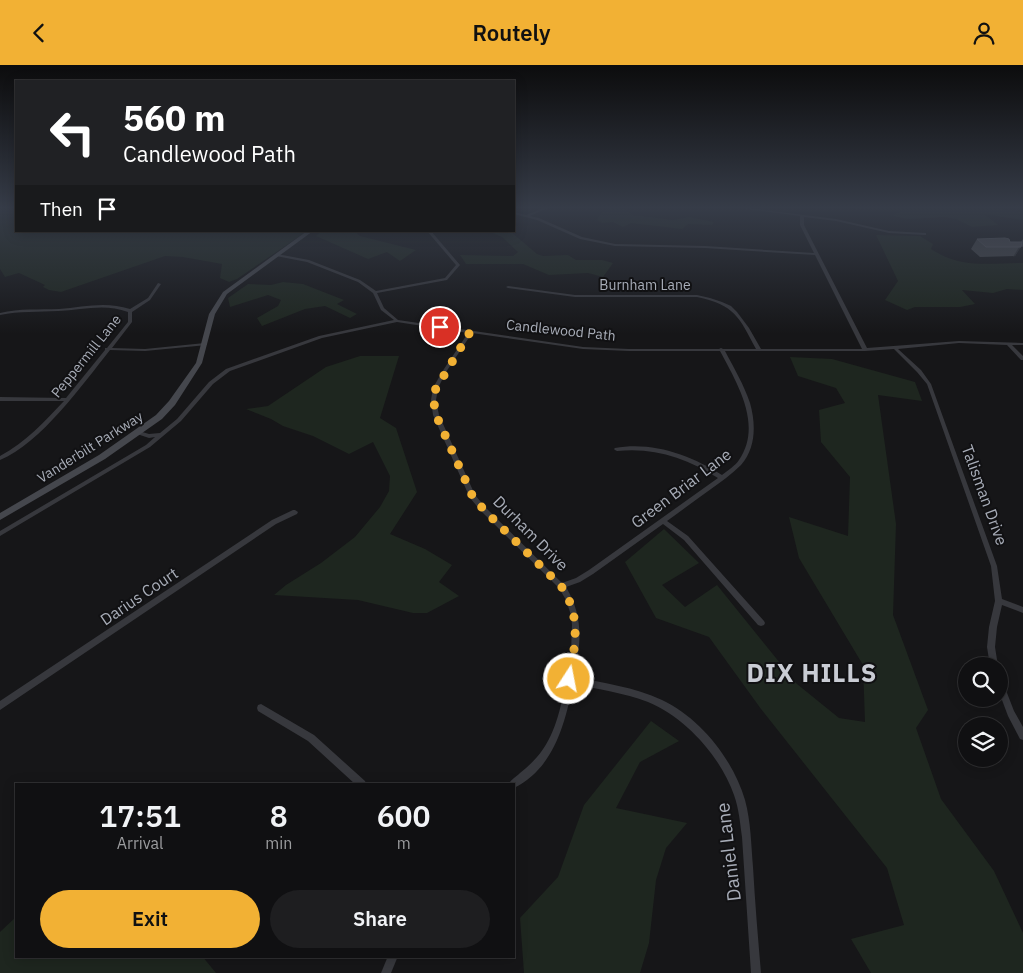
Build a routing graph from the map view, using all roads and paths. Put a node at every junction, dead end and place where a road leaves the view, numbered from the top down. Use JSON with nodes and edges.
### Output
{"nodes":[{"id":1,"x":285,"y":249,"type":"edge"},
{"id":2,"x":445,"y":249,"type":"edge"},
{"id":3,"x":749,"y":249,"type":"edge"},
{"id":4,"x":814,"y":249,"type":"edge"},
{"id":5,"x":816,"y":253,"type":"junction"},
{"id":6,"x":277,"y":255,"type":"junction"},
{"id":7,"x":158,"y":284,"type":"dead end"},
{"id":8,"x":508,"y":287,"type":"dead end"},
{"id":9,"x":375,"y":292,"type":"junction"},
{"id":10,"x":130,"y":311,"type":"junction"},
{"id":11,"x":0,"y":314,"type":"edge"},
{"id":12,"x":396,"y":321,"type":"junction"},
{"id":13,"x":470,"y":332,"type":"junction"},
{"id":14,"x":205,"y":344,"type":"junction"},
{"id":15,"x":1009,"y":344,"type":"junction"},
{"id":16,"x":1023,"y":344,"type":"edge"},
{"id":17,"x":107,"y":349,"type":"junction"},
{"id":18,"x":721,"y":349,"type":"junction"},
{"id":19,"x":759,"y":349,"type":"junction"},
{"id":20,"x":896,"y":349,"type":"junction"},
{"id":21,"x":865,"y":350,"type":"junction"},
{"id":22,"x":1023,"y":359,"type":"edge"},
{"id":23,"x":0,"y":399,"type":"edge"},
{"id":24,"x":66,"y":399,"type":"junction"},
{"id":25,"x":138,"y":433,"type":"junction"},
{"id":26,"x":162,"y":435,"type":"junction"},
{"id":27,"x":617,"y":449,"type":"dead end"},
{"id":28,"x":0,"y":458,"type":"edge"},
{"id":29,"x":722,"y":478,"type":"junction"},
{"id":30,"x":295,"y":512,"type":"dead end"},
{"id":31,"x":0,"y":517,"type":"edge"},
{"id":32,"x":663,"y":521,"type":"junction"},
{"id":33,"x":0,"y":534,"type":"edge"},
{"id":34,"x":561,"y":586,"type":"junction"},
{"id":35,"x":1000,"y":601,"type":"junction"},
{"id":36,"x":1023,"y":610,"type":"edge"},
{"id":37,"x":761,"y":623,"type":"dead end"},
{"id":38,"x":993,"y":657,"type":"edge"},
{"id":39,"x":569,"y":679,"type":"junction"},
{"id":40,"x":0,"y":706,"type":"edge"},
{"id":41,"x":1008,"y":706,"type":"edge"},
{"id":42,"x":261,"y":708,"type":"dead end"},
{"id":43,"x":1023,"y":736,"type":"edge"},
{"id":44,"x":361,"y":783,"type":"edge"},
{"id":45,"x":514,"y":783,"type":"edge"},
{"id":46,"x":392,"y":958,"type":"edge"},
{"id":47,"x":386,"y":973,"type":"edge"},
{"id":48,"x":756,"y":973,"type":"edge"}],
"edges":[{"from":1,"to":6,"type":"main road","name":"Vanderbilt Parkway"},
{"from":2,"to":9,"type":"street"},
{"from":3,"to":5,"type":"street"},
{"from":4,"to":5,"type":"street"},
{"from":5,"to":21,"type":"street"},
{"from":6,"to":9,"type":"street"},
{"from":6,"to":14,"type":"main road","name":"Vanderbilt Parkway"},
{"from":7,"to":10,"type":"street"},
{"from":8,"to":19,"type":"street","name":"Burnham Lane"},
{"from":9,"to":12,"type":"street"},
{"from":10,"to":11,"type":"street","name":"Peppermill Lane"},
{"from":10,"to":17,"type":"street","name":"Peppermill Lane"},
{"from":12,"to":13,"type":"street","name":"Candlewood Path"},
{"from":12,"to":26,"type":"street","name":"Candlewood Path"},
{"from":13,"to":18,"type":"street","name":"Candlewood Path"},
{"from":13,"to":34,"type":"street","name":"Durham Drive"},
{"from":14,"to":17,"type":"street"},
{"from":14,"to":25,"type":"main road","name":"Vanderbilt Parkway"},
{"from":15,"to":16,"type":"street","name":"Candlewood Path"},
{"from":15,"to":20,"type":"street","name":"Candlewood Path"},
{"from":15,"to":22,"type":"street"},
{"from":17,"to":24,"type":"street","name":"Peppermill Lane"},
{"from":18,"to":19,"type":"street","name":"Candlewood Path"},
{"from":18,"to":29,"type":"street","name":"Green Briar Lane"},
{"from":19,"to":21,"type":"street","name":"Candlewood Path"},
{"from":20,"to":21,"type":"street","name":"Candlewood Path"},
{"from":20,"to":35,"type":"street","name":"Talisman Drive"},
{"from":23,"to":24,"type":"street"},
{"from":24,"to":28,"type":"street","name":"Peppermill Lane"},
{"from":25,"to":26,"type":"street"},
{"from":25,"to":31,"type":"main road","name":"Vanderbilt Parkway"},
{"from":26,"to":33,"type":"street","name":"Candlewood Path"},
{"from":27,"to":29,"type":"street"},
{"from":29,"to":32,"type":"street","name":"Green Briar Lane"},
{"from":30,"to":40,"type":"street","name":"Darius Court"},
{"from":32,"to":34,"type":"street","name":"Green Briar Lane"},
{"from":32,"to":37,"type":"street"},
{"from":34,"to":39,"type":"street","name":"Durham Drive"},
{"from":35,"to":36,"type":"street"},
{"from":35,"to":38,"type":"street","name":"Talisman Drive"},
{"from":39,"to":45,"type":"street","name":"Durham Drive"},
{"from":39,"to":48,"type":"street","name":"Daniel Lane"},
{"from":41,"to":43,"type":"street"},
{"from":42,"to":44,"type":"street"},
{"from":46,"to":47,"type":"street"}]}
